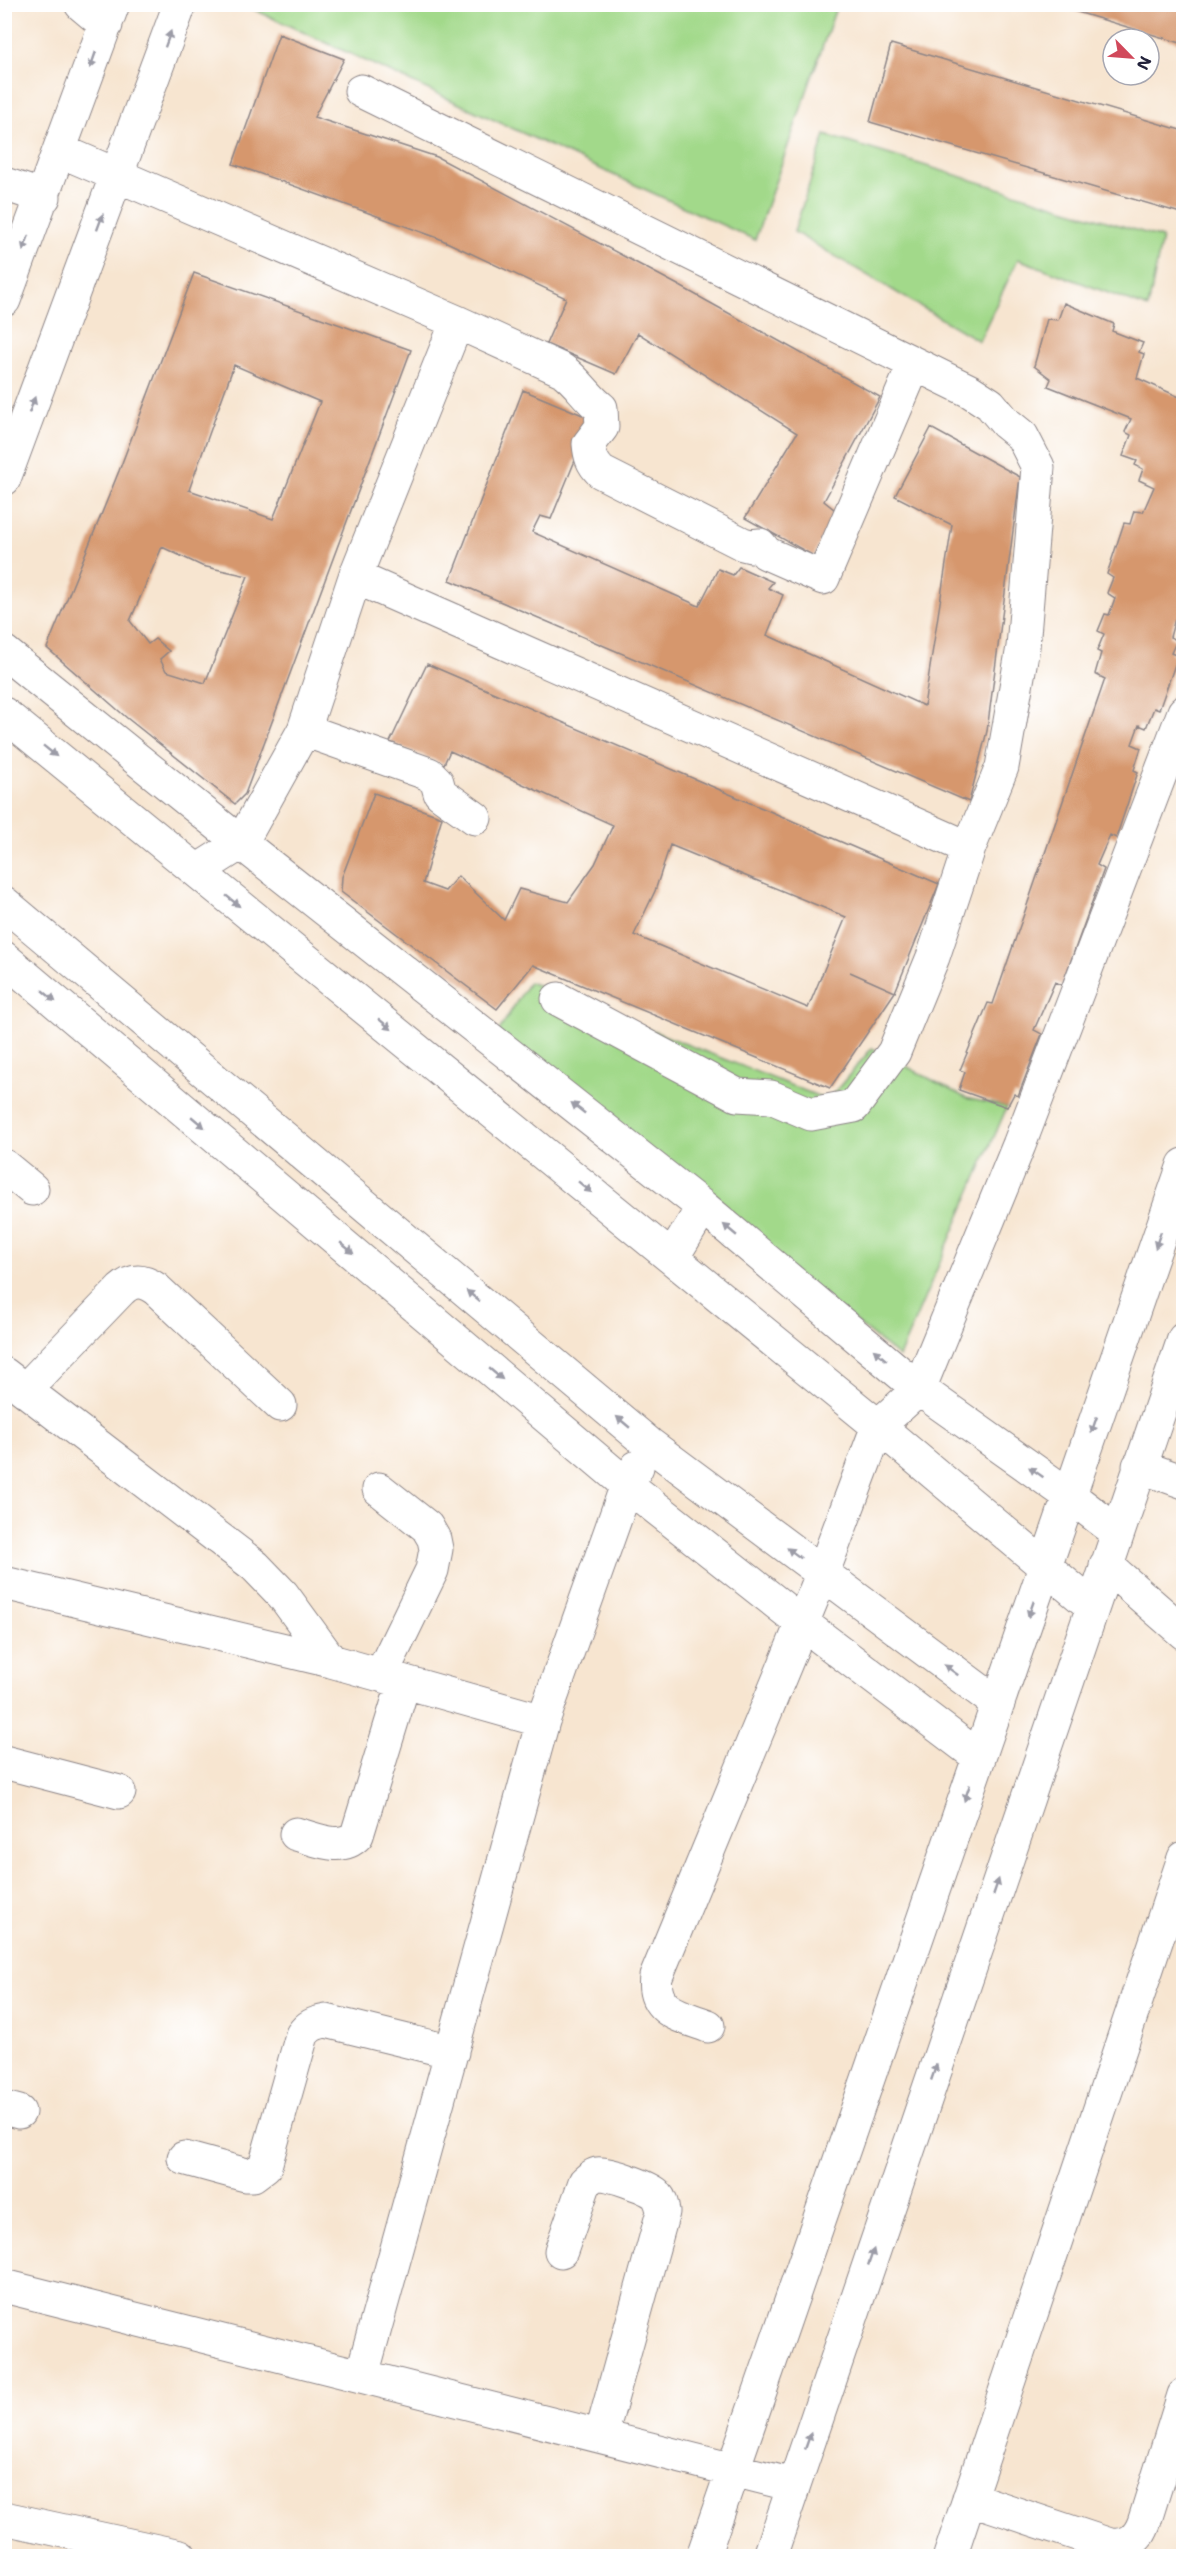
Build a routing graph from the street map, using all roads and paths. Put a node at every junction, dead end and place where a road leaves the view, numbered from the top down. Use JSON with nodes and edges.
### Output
{"nodes":[{"id":1,"x":81,"y":4,"type":"edge"},
{"id":2,"x":180,"y":4,"type":"edge"},
{"id":3,"x":109,"y":15,"type":"edge"},
{"id":4,"x":361,"y":91,"type":"dead end"},
{"id":5,"x":61,"y":151,"type":"junction"},
{"id":6,"x":118,"y":174,"type":"junction"},
{"id":7,"x":4,"y":184,"type":"edge"},
{"id":8,"x":44,"y":197,"type":"junction"},
{"id":9,"x":4,"y":300,"type":"edge"},
{"id":10,"x":457,"y":322,"type":"junction"},
{"id":11,"x":914,"y":365,"type":"junction"},
{"id":12,"x":4,"y":479,"type":"edge"},
{"id":13,"x":356,"y":578,"type":"junction"},
{"id":14,"x":4,"y":652,"type":"edge"},
{"id":15,"x":1184,"y":712,"type":"edge"},
{"id":16,"x":4,"y":714,"type":"edge"},
{"id":17,"x":304,"y":730,"type":"junction"},
{"id":18,"x":475,"y":818,"type":"dead end"},
{"id":19,"x":241,"y":843,"type":"junction"},
{"id":20,"x":969,"y":848,"type":"junction"},
{"id":21,"x":197,"y":871,"type":"junction"},
{"id":22,"x":4,"y":903,"type":"edge"},
{"id":23,"x":4,"y":958,"type":"edge"},
{"id":24,"x":558,"y":999,"type":"dead end"},
{"id":25,"x":1184,"y":1165,"type":"edge"},
{"id":26,"x":4,"y":1166,"type":"edge"},
{"id":27,"x":32,"y":1189,"type":"dead end"},
{"id":28,"x":703,"y":1207,"type":"junction"},
{"id":29,"x":672,"y":1258,"type":"junction"},
{"id":30,"x":1184,"y":1339,"type":"edge"},
{"id":31,"x":15,"y":1382,"type":"edge"},
{"id":32,"x":919,"y":1389,"type":"junction"},
{"id":33,"x":280,"y":1405,"type":"dead end"},
{"id":34,"x":878,"y":1426,"type":"junction"},
{"id":35,"x":649,"y":1444,"type":"junction"},
{"id":36,"x":1139,"y":1466,"type":"junction"},
{"id":37,"x":1184,"y":1482,"type":"edge"},
{"id":38,"x":627,"y":1485,"type":"junction"},
{"id":39,"x":380,"y":1489,"type":"dead end"},
{"id":40,"x":1070,"y":1496,"type":"junction"},
{"id":41,"x":1117,"y":1532,"type":"junction"},
{"id":42,"x":1106,"y":1565,"type":"junction"},
{"id":43,"x":1045,"y":1567,"type":"junction"},
{"id":44,"x":822,"y":1575,"type":"junction"},
{"id":45,"x":4,"y":1583,"type":"edge"},
{"id":46,"x":1092,"y":1606,"type":"junction"},
{"id":47,"x":802,"y":1623,"type":"junction"},
{"id":48,"x":1184,"y":1633,"type":"edge"},
{"id":49,"x":331,"y":1661,"type":"junction"},
{"id":50,"x":392,"y":1678,"type":"junction"},
{"id":51,"x":998,"y":1704,"type":"junction"},
{"id":52,"x":543,"y":1721,"type":"junction"},
{"id":53,"x":980,"y":1757,"type":"junction"},
{"id":54,"x":4,"y":1762,"type":"edge"},
{"id":55,"x":119,"y":1792,"type":"dead end"},
{"id":56,"x":296,"y":1834,"type":"dead end"},
{"id":57,"x":1184,"y":1858,"type":"edge"},
{"id":58,"x":708,"y":2026,"type":"dead end"},
{"id":59,"x":452,"y":2052,"type":"junction"},
{"id":60,"x":184,"y":2158,"type":"dead end"},
{"id":61,"x":561,"y":2251,"type":"dead end"},
{"id":62,"x":4,"y":2286,"type":"edge"},
{"id":63,"x":362,"y":2375,"type":"junction"},
{"id":64,"x":1184,"y":2395,"type":"edge"},
{"id":65,"x":601,"y":2436,"type":"junction"},
{"id":66,"x":733,"y":2469,"type":"junction"},
{"id":67,"x":793,"y":2486,"type":"junction"},
{"id":68,"x":969,"y":2498,"type":"junction"},
{"id":69,"x":4,"y":2518,"type":"edge"},
{"id":70,"x":180,"y":2556,"type":"edge"},
{"id":71,"x":703,"y":2556,"type":"edge"},
{"id":72,"x":770,"y":2556,"type":"edge"},
{"id":73,"x":950,"y":2556,"type":"edge"}],
"edges":[{"from":1,"to":3,"type":"street"},
{"from":6,"to":2,"type":"street","one_way":true},
{"from":3,"to":5,"type":"street","one_way":true},
{"from":4,"to":11,"type":"street"},
{"from":5,"to":6,"type":"street"},
{"from":5,"to":8,"type":"street"},
{"from":6,"to":10,"type":"street"},
{"from":12,"to":6,"type":"street","one_way":true},
{"from":7,"to":8,"type":"street"},
{"from":8,"to":9,"type":"street","one_way":true},
{"from":10,"to":11,"type":"street"},
{"from":10,"to":13,"type":"street"},
{"from":11,"to":20,"type":"street"},
{"from":13,"to":17,"type":"street"},
{"from":13,"to":20,"type":"street"},
{"from":14,"to":19,"type":"street"},
{"from":15,"to":32,"type":"street"},
{"from":16,"to":21,"type":"street","one_way":true},
{"from":17,"to":18,"type":"street"},
{"from":17,"to":19,"type":"street"},
{"from":19,"to":21,"type":"street"},
{"from":28,"to":19,"type":"street","one_way":true},
{"from":20,"to":24,"type":"street"},
{"from":21,"to":29,"type":"street","one_way":true},
{"from":35,"to":22,"type":"street","one_way":true},
{"from":23,"to":38,"type":"street","one_way":true},
{"from":25,"to":40,"type":"street","one_way":true},
{"from":26,"to":27,"type":"street"},
{"from":28,"to":29,"type":"street"},
{"from":32,"to":28,"type":"street","one_way":true},
{"from":29,"to":34,"type":"street"},
{"from":30,"to":36,"type":"street"},
{"from":31,"to":33,"type":"street"},
{"from":31,"to":49,"type":"street"},
{"from":32,"to":34,"type":"street"},
{"from":40,"to":32,"type":"street","one_way":true},
{"from":34,"to":43,"type":"street"},
{"from":34,"to":44,"type":"street"},
{"from":35,"to":38,"type":"street"},
{"from":44,"to":35,"type":"street","one_way":true},
{"from":36,"to":37,"type":"street"},
{"from":36,"to":41,"type":"street"},
{"from":38,"to":47,"type":"street"},
{"from":38,"to":52,"type":"street"},
{"from":39,"to":50,"type":"street"},
{"from":40,"to":41,"type":"street"},
{"from":40,"to":43,"type":"street"},
{"from":41,"to":42,"type":"street"},
{"from":42,"to":46,"type":"street"},
{"from":42,"to":48,"type":"street"},
{"from":43,"to":46,"type":"street"},
{"from":43,"to":51,"type":"street","one_way":true},
{"from":44,"to":47,"type":"street"},
{"from":51,"to":44,"type":"street","one_way":true},
{"from":45,"to":49,"type":"street"},
{"from":67,"to":46,"type":"street","one_way":true},
{"from":47,"to":53,"type":"street"},
{"from":47,"to":58,"type":"street"},
{"from":49,"to":50,"type":"street"},
{"from":50,"to":52,"type":"street"},
{"from":50,"to":56,"type":"street"},
{"from":51,"to":53,"type":"street"},
{"from":52,"to":59,"type":"street"},
{"from":53,"to":66,"type":"street","one_way":true},
{"from":54,"to":55,"type":"street"},
{"from":57,"to":68,"type":"street"},
{"from":59,"to":60,"type":"street"},
{"from":59,"to":63,"type":"street"},
{"from":61,"to":65,"type":"street"},
{"from":62,"to":63,"type":"street"},
{"from":63,"to":65,"type":"street"},
{"from":64,"to":68,"type":"street"},
{"from":65,"to":66,"type":"street"},
{"from":66,"to":67,"type":"street"},
{"from":66,"to":71,"type":"street"},
{"from":67,"to":72,"type":"street"},
{"from":68,"to":73,"type":"street"},
{"from":69,"to":70,"type":"street"}]}
